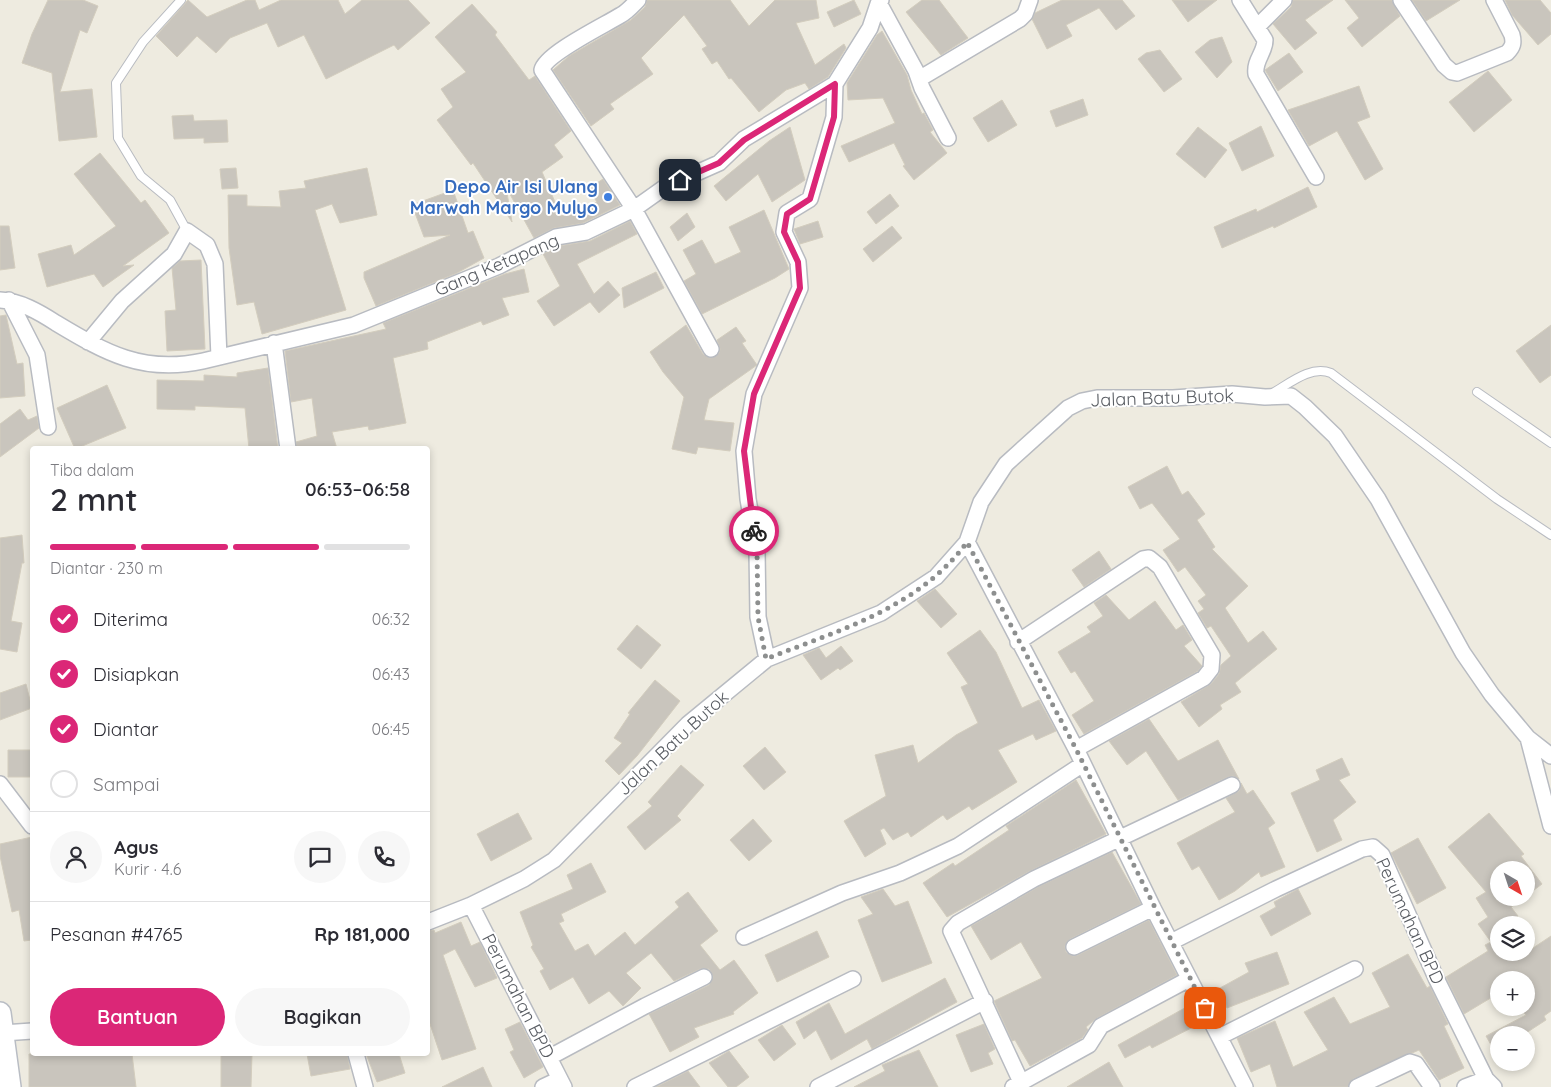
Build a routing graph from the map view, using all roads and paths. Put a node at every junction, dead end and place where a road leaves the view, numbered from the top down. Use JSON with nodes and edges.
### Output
{"nodes":[{"id":1,"x":180,"y":0,"type":"edge"},
{"id":2,"x":638,"y":0,"type":"edge"},
{"id":3,"x":1030,"y":0,"type":"edge"},
{"id":4,"x":1240,"y":0,"type":"edge"},
{"id":5,"x":1284,"y":0,"type":"edge"},
{"id":6,"x":1401,"y":0,"type":"edge"},
{"id":7,"x":1494,"y":0,"type":"edge"},
{"id":8,"x":878,"y":2,"type":"edge"},
{"id":9,"x":1258,"y":26,"type":"junction"},
{"id":10,"x":919,"y":79,"type":"junction"},
{"id":11,"x":835,"y":84,"type":"junction"},
{"id":12,"x":948,"y":138,"type":"dead end"},
{"id":13,"x":1316,"y":177,"type":"dead end"},
{"id":14,"x":634,"y":208,"type":"junction"},
{"id":15,"x":187,"y":231,"type":"junction"},
{"id":16,"x":4,"y":300,"type":"edge"},
{"id":17,"x":88,"y":342,"type":"junction"},
{"id":18,"x":274,"y":343,"type":"junction"},
{"id":19,"x":711,"y":349,"type":"dead end"},
{"id":20,"x":219,"y":357,"type":"junction"},
{"id":21,"x":1477,"y":392,"type":"dead end"},
{"id":22,"x":1265,"y":397,"type":"junction"},
{"id":23,"x":48,"y":427,"type":"dead end"},
{"id":24,"x":1551,"y":443,"type":"edge"},
{"id":25,"x":288,"y":446,"type":"edge"},
{"id":26,"x":1551,"y":535,"type":"edge"},
{"id":27,"x":967,"y":542,"type":"junction"},
{"id":28,"x":1018,"y":642,"type":"junction"},
{"id":29,"x":766,"y":659,"type":"junction"},
{"id":30,"x":1528,"y":738,"type":"junction"},
{"id":31,"x":1076,"y":749,"type":"junction"},
{"id":32,"x":1551,"y":756,"type":"edge"},
{"id":33,"x":1082,"y":764,"type":"junction"},
{"id":34,"x":0,"y":784,"type":"edge"},
{"id":35,"x":1232,"y":785,"type":"dead end"},
{"id":36,"x":30,"y":823,"type":"edge"},
{"id":37,"x":1551,"y":826,"type":"edge"},
{"id":38,"x":1121,"y":837,"type":"junction"},
{"id":39,"x":471,"y":905,"type":"junction"},
{"id":40,"x":1153,"y":908,"type":"junction"},
{"id":41,"x":430,"y":921,"type":"edge"},
{"id":42,"x":744,"y":937,"type":"dead end"},
{"id":43,"x":1171,"y":942,"type":"junction"},
{"id":44,"x":1074,"y":948,"type":"dead end"},
{"id":45,"x":1355,"y":969,"type":"dead end"},
{"id":46,"x":704,"y":977,"type":"dead end"},
{"id":47,"x":1189,"y":979,"type":"junction"},
{"id":48,"x":853,"y":980,"type":"dead end"},
{"id":49,"x":984,"y":1001,"type":"junction"},
{"id":50,"x":2,"y":1023,"type":"edge"},
{"id":51,"x":30,"y":1030,"type":"edge"},
{"id":52,"x":1220,"y":1036,"type":"junction"},
{"id":53,"x":357,"y":1056,"type":"edge"},
{"id":54,"x":550,"y":1057,"type":"junction"},
{"id":55,"x":562,"y":1083,"type":"edge"},
{"id":56,"x":1490,"y":1083,"type":"edge"},
{"id":57,"x":1017,"y":1085,"type":"edge"},
{"id":58,"x":10,"y":1087,"type":"edge"},
{"id":59,"x":365,"y":1087,"type":"edge"},
{"id":60,"x":543,"y":1087,"type":"edge"},
{"id":61,"x":634,"y":1087,"type":"edge"},
{"id":62,"x":818,"y":1087,"type":"edge"},
{"id":63,"x":1245,"y":1087,"type":"edge"},
{"id":64,"x":1357,"y":1087,"type":"edge"},
{"id":65,"x":1432,"y":1087,"type":"edge"},
{"id":66,"x":1466,"y":1087,"type":"edge"}],
"edges":[{"from":1,"to":15,"type":"lane"},
{"from":2,"to":14,"type":"street"},
{"from":3,"to":10,"type":"street"},
{"from":4,"to":9,"type":"street"},
{"from":5,"to":9,"type":"street"},
{"from":6,"to":7,"type":"street"},
{"from":8,"to":10,"type":"street"},
{"from":8,"to":11,"type":"street","name":"Gang Ketapang"},
{"from":9,"to":13,"type":"street"},
{"from":10,"to":12,"type":"street"},
{"from":11,"to":14,"type":"street","name":"Gang Ketapang"},
{"from":11,"to":29,"type":"street"},
{"from":14,"to":18,"type":"street","name":"Gang Ketapang"},
{"from":14,"to":19,"type":"street"},
{"from":15,"to":17,"type":"street"},
{"from":15,"to":20,"type":"street"},
{"from":16,"to":17,"type":"street","name":"Gang Ketapang"},
{"from":16,"to":23,"type":"street"},
{"from":17,"to":20,"type":"street","name":"Gang Ketapang"},
{"from":18,"to":20,"type":"street","name":"Gang Ketapang"},
{"from":18,"to":25,"type":"street"},
{"from":21,"to":24,"type":"lane"},
{"from":22,"to":26,"type":"lane"},
{"from":22,"to":27,"type":"street","name":"Jalan Batu Butok"},
{"from":22,"to":30,"type":"street","name":"Jalan Batu Butok"},
{"from":27,"to":28,"type":"street"},
{"from":27,"to":29,"type":"street","name":"Jalan Batu Butok"},
{"from":28,"to":31,"type":"street"},
{"from":28,"to":31,"type":"street"},
{"from":29,"to":39,"type":"street","name":"Jalan Batu Butok"},
{"from":30,"to":32,"type":"street","name":"Jalan Batu Butok"},
{"from":30,"to":37,"type":"street"},
{"from":31,"to":33,"type":"street"},
{"from":33,"to":38,"type":"street"},
{"from":33,"to":42,"type":"street"},
{"from":34,"to":36,"type":"street"},
{"from":35,"to":38,"type":"street"},
{"from":38,"to":40,"type":"street"},
{"from":38,"to":49,"type":"street"},
{"from":39,"to":41,"type":"street","name":"Jalan Batu Butok"},
{"from":39,"to":54,"type":"street","name":"Perumahan BPD"},
{"from":40,"to":43,"type":"street"},
{"from":40,"to":44,"type":"street"},
{"from":43,"to":47,"type":"street"},
{"from":43,"to":56,"type":"street","name":"Perumahan BPD"},
{"from":45,"to":52,"type":"street"},
{"from":46,"to":54,"type":"street"},
{"from":47,"to":52,"type":"street"},
{"from":47,"to":57,"type":"street"},
{"from":48,"to":61,"type":"street"},
{"from":49,"to":57,"type":"street"},
{"from":49,"to":62,"type":"street"},
{"from":50,"to":51,"type":"street"},
{"from":50,"to":58,"type":"main road"},
{"from":52,"to":63,"type":"street"},
{"from":53,"to":59,"type":"street"},
{"from":54,"to":55,"type":"street","name":"Perumahan BPD"},
{"from":55,"to":60,"type":"street"},
{"from":56,"to":66,"type":"street"},
{"from":64,"to":65,"type":"street"}]}
